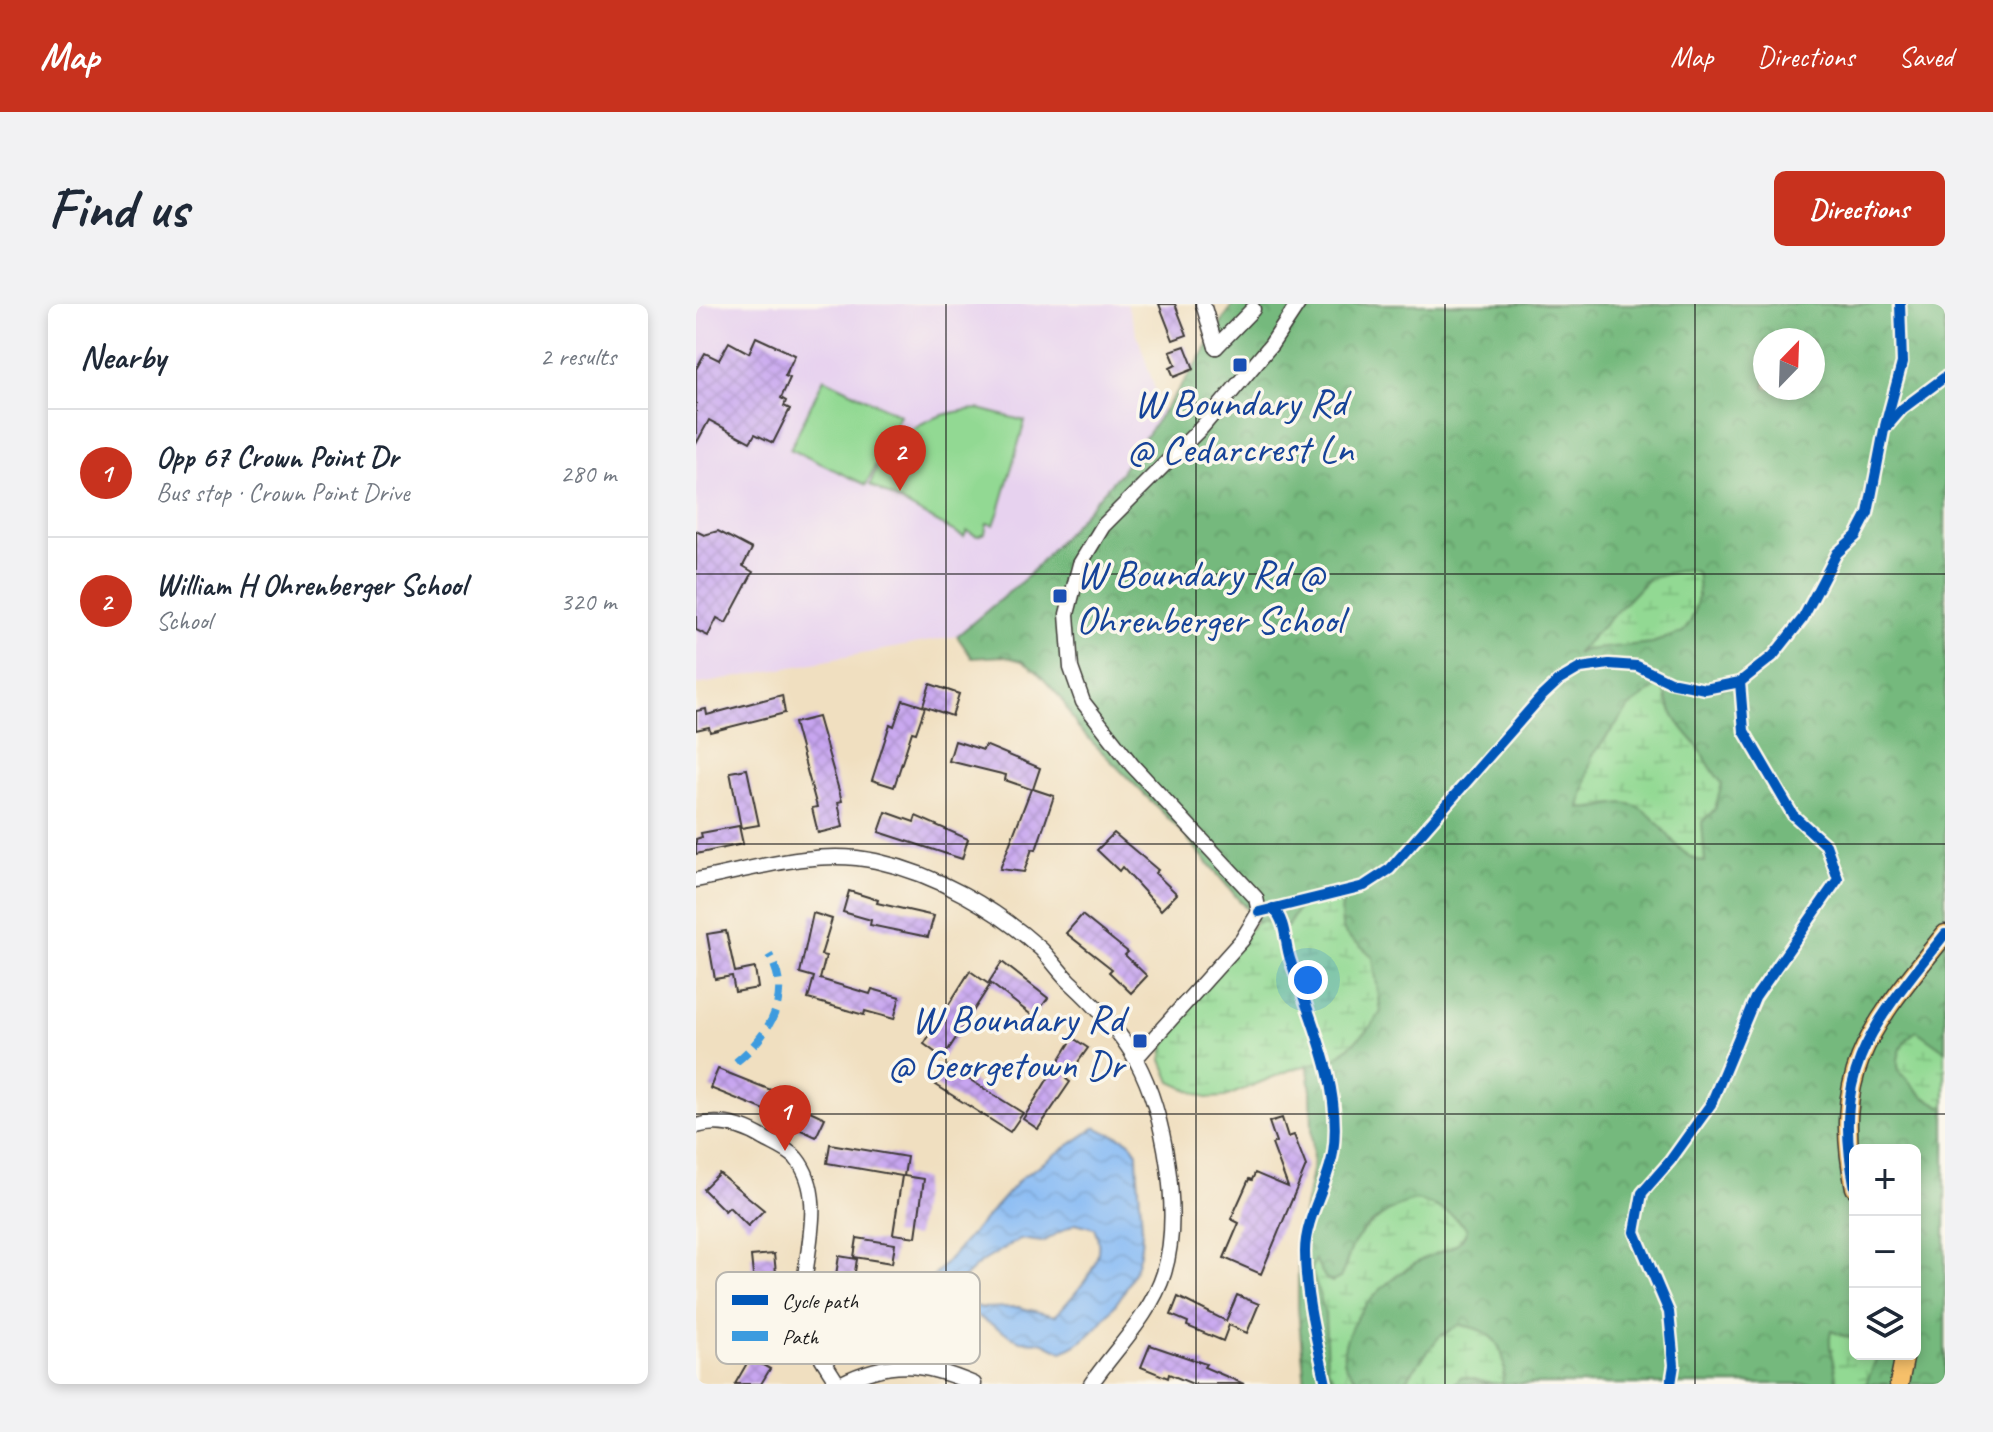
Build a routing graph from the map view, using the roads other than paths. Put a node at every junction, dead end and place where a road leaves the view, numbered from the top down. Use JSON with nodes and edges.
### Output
{"nodes":[{"id":1,"x":1203,"y":304,"type":"edge"},
{"id":2,"x":1298,"y":304,"type":"edge"},
{"id":3,"x":1253,"y":309,"type":"dead end"},
{"id":4,"x":696,"y":880,"type":"edge"},
{"id":5,"x":1945,"y":934,"type":"edge"},
{"id":6,"x":1135,"y":1059,"type":"junction"},
{"id":7,"x":696,"y":1126,"type":"edge"},
{"id":8,"x":1849,"y":1161,"type":"edge"},
{"id":9,"x":806,"y":1272,"type":"edge"},
{"id":10,"x":1904,"y":1360,"type":"edge"},
{"id":11,"x":826,"y":1364,"type":"edge"},
{"id":12,"x":839,"y":1384,"type":"edge"},
{"id":13,"x":974,"y":1384,"type":"edge"},
{"id":14,"x":1091,"y":1384,"type":"edge"},
{"id":15,"x":1899,"y":1384,"type":"edge"}],
"edges":[{"from":1,"to":3,"type":"street"},
{"from":2,"to":6,"type":"street"},
{"from":4,"to":6,"type":"street"},
{"from":5,"to":8,"type":"main road"},
{"from":6,"to":14,"type":"street"},
{"from":7,"to":9,"type":"street"},
{"from":10,"to":15,"type":"main road"},
{"from":11,"to":12,"type":"street"},
{"from":12,"to":13,"type":"street"}]}
